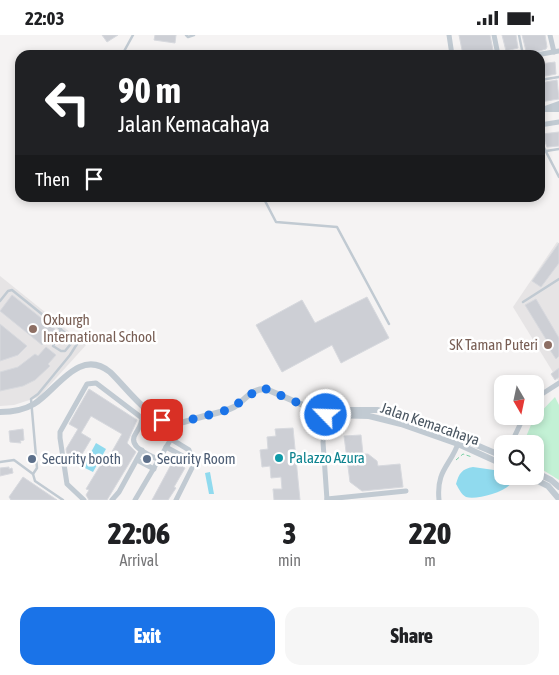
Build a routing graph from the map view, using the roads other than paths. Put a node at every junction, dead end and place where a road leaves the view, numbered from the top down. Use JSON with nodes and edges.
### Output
{"nodes":[{"id":1,"x":133,"y":35,"type":"edge"},
{"id":2,"x":186,"y":35,"type":"edge"},
{"id":3,"x":194,"y":35,"type":"edge"},
{"id":4,"x":449,"y":35,"type":"edge"},
{"id":5,"x":494,"y":35,"type":"edge"},
{"id":6,"x":519,"y":35,"type":"edge"},
{"id":7,"x":550,"y":35,"type":"edge"},
{"id":8,"x":125,"y":50,"type":"edge"},
{"id":9,"x":451,"y":50,"type":"edge"},
{"id":10,"x":497,"y":50,"type":"edge"},
{"id":11,"x":522,"y":50,"type":"edge"},
{"id":12,"x":556,"y":52,"type":"edge"},
{"id":13,"x":559,"y":77,"type":"edge"},
{"id":14,"x":545,"y":79,"type":"edge"},
{"id":15,"x":559,"y":104,"type":"edge"},
{"id":16,"x":545,"y":108,"type":"edge"},
{"id":17,"x":545,"y":109,"type":"edge"},
{"id":18,"x":559,"y":109,"type":"edge"},
{"id":19,"x":559,"y":122,"type":"edge"},
{"id":20,"x":545,"y":124,"type":"edge"},
{"id":21,"x":559,"y":149,"type":"edge"},
{"id":22,"x":546,"y":151,"type":"joint"},
{"id":23,"x":559,"y":176,"type":"edge"},
{"id":24,"x":266,"y":202,"type":"edge"},
{"id":25,"x":559,"y":279,"type":"edge"},
{"id":26,"x":0,"y":301,"type":"edge"},
{"id":27,"x":523,"y":302,"type":"dead end"},
{"id":28,"x":389,"y":324,"type":"dead end"},
{"id":29,"x":61,"y":329,"type":"junction"},
{"id":30,"x":74,"y":340,"type":"junction"},
{"id":31,"x":65,"y":351,"type":"junction"},
{"id":32,"x":70,"y":355,"type":"junction"},
{"id":33,"x":559,"y":383,"type":"edge"},
{"id":34,"x":544,"y":393,"type":"edge"},
{"id":35,"x":31,"y":406,"type":"junction"},
{"id":36,"x":0,"y":412,"type":"edge"},
{"id":37,"x":326,"y":413,"type":"junction"},
{"id":38,"x":174,"y":424,"type":"junction"},
{"id":39,"x":171,"y":439,"type":"junction"},
{"id":40,"x":459,"y":441,"type":"junction"},
{"id":41,"x":166,"y":447,"type":"junction"},
{"id":42,"x":142,"y":450,"type":"junction"},
{"id":43,"x":494,"y":457,"type":"edge"},
{"id":44,"x":137,"y":460,"type":"junction"},
{"id":45,"x":159,"y":460,"type":"junction"},
{"id":46,"x":193,"y":461,"type":"junction"},
{"id":47,"x":0,"y":462,"type":"edge"},
{"id":48,"x":154,"y":469,"type":"junction"},
{"id":49,"x":32,"y":474,"type":"junction"},
{"id":50,"x":544,"y":476,"type":"edge"},
{"id":51,"x":544,"y":484,"type":"edge"},
{"id":52,"x":559,"y":487,"type":"edge"},
{"id":53,"x":406,"y":491,"type":"dead end"},
{"id":54,"x":327,"y":499,"type":"edge"},
{"id":55,"x":559,"y":499,"type":"edge"},
{"id":56,"x":63,"y":500,"type":"edge"},
{"id":57,"x":84,"y":500,"type":"edge"},
{"id":58,"x":112,"y":500,"type":"edge"},
{"id":59,"x":135,"y":500,"type":"edge"},
{"id":60,"x":176,"y":500,"type":"edge"},
{"id":61,"x":439,"y":500,"type":"edge"}],
"edges":[{"from":1,"to":8,"type":"lane"},
{"from":2,"to":3,"type":"lane"},
{"from":4,"to":9,"type":"street"},
{"from":5,"to":10,"type":"street"},
{"from":6,"to":11,"type":"lane"},
{"from":7,"to":12,"type":"street"},
{"from":13,"to":14,"type":"lane"},
{"from":15,"to":16,"type":"street"},
{"from":17,"to":18,"type":"street"},
{"from":19,"to":20,"type":"street"},
{"from":21,"to":22,"type":"lane"},
{"from":22,"to":23,"type":"lane"},
{"from":24,"to":28,"type":"lane"},
{"from":25,"to":27,"type":"lane"},
{"from":26,"to":29,"type":"lane"},
{"from":29,"to":30,"type":"lane"},
{"from":29,"to":31,"type":"lane"},
{"from":30,"to":31,"type":"lane"},
{"from":30,"to":32,"type":"lane"},
{"from":31,"to":32,"type":"lane"},
{"from":32,"to":35,"type":"lane"},
{"from":33,"to":34,"type":"street"},
{"from":35,"to":36,"type":"street"},
{"from":35,"to":38,"type":"street"},
{"from":35,"to":49,"type":"lane"},
{"from":37,"to":38,"type":"street","name":"Jalan Kemacahaya"},
{"from":37,"to":40,"type":"street","name":"Jalan Kemacahaya"},
{"from":37,"to":54,"type":"street"},
{"from":38,"to":39,"type":"street"},
{"from":39,"to":41,"type":"street"},
{"from":39,"to":46,"type":"street"},
{"from":40,"to":43,"type":"street","name":"Jalan Kemacahaya"},
{"from":40,"to":61,"type":"street"},
{"from":41,"to":45,"type":"street"},
{"from":41,"to":46,"type":"street"},
{"from":42,"to":44,"type":"street"},
{"from":42,"to":45,"type":"street"},
{"from":42,"to":57,"type":"street"},
{"from":44,"to":48,"type":"street"},
{"from":44,"to":58,"type":"street"},
{"from":45,"to":48,"type":"street"},
{"from":46,"to":60,"type":"street"},
{"from":47,"to":49,"type":"lane"},
{"from":48,"to":59,"type":"street"},
{"from":49,"to":56,"type":"lane"},
{"from":50,"to":52,"type":"street"},
{"from":51,"to":55,"type":"street"},
{"from":53,"to":54,"type":"street"}]}
